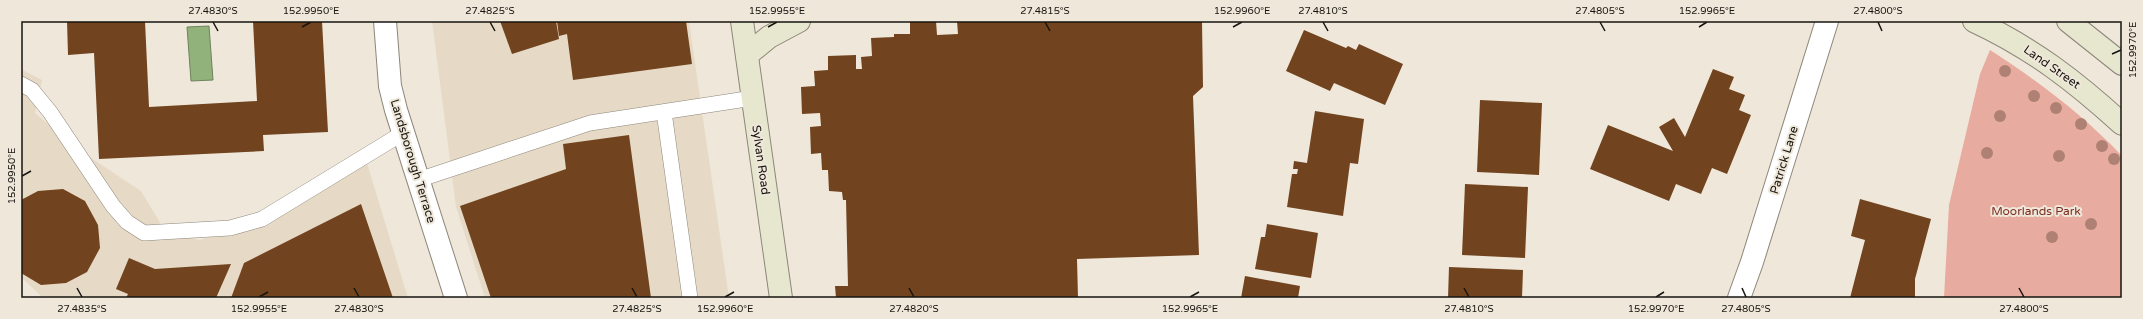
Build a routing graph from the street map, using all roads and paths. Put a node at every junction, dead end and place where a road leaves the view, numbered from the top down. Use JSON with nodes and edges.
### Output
{"nodes":[{"id":1,"x":385,"y":21,"type":"edge"},
{"id":2,"x":742,"y":21,"type":"edge"},
{"id":3,"x":799,"y":21,"type":"edge"},
{"id":4,"x":1827,"y":21,"type":"edge"},
{"id":5,"x":1974,"y":21,"type":"edge"},
{"id":6,"x":2068,"y":21,"type":"edge"},
{"id":7,"x":747,"y":55,"type":"junction"},
{"id":8,"x":2122,"y":64,"type":"edge"},
{"id":9,"x":21,"y":84,"type":"edge"},
{"id":10,"x":753,"y":98,"type":"junction"},
{"id":11,"x":664,"y":112,"type":"junction"},
{"id":12,"x":2122,"y":124,"type":"edge"},
{"id":13,"x":402,"y":133,"type":"junction"},
{"id":14,"x":418,"y":180,"type":"junction"},
{"id":15,"x":456,"y":298,"type":"edge"},
{"id":16,"x":690,"y":298,"type":"edge"},
{"id":17,"x":781,"y":298,"type":"edge"},
{"id":18,"x":1739,"y":298,"type":"edge"}],
"edges":[{"from":1,"to":13,"type":"street","name":"Landsborough Terrace"},
{"from":2,"to":7,"type":"main road","name":"Sylvan Road"},
{"from":3,"to":7,"type":"main road"},
{"from":4,"to":18,"type":"street","name":"Patrick Lane"},
{"from":5,"to":12,"type":"main road","name":"Land Street"},
{"from":6,"to":8,"type":"main road"},
{"from":7,"to":10,"type":"main road","name":"Sylvan Road"},
{"from":9,"to":13,"type":"lane"},
{"from":10,"to":11,"type":"lane"},
{"from":10,"to":17,"type":"main road","name":"Sylvan Road"},
{"from":11,"to":14,"type":"lane"},
{"from":11,"to":16,"type":"lane"},
{"from":13,"to":14,"type":"street","name":"Landsborough Terrace"},
{"from":14,"to":15,"type":"street","name":"Landsborough Terrace"}]}
